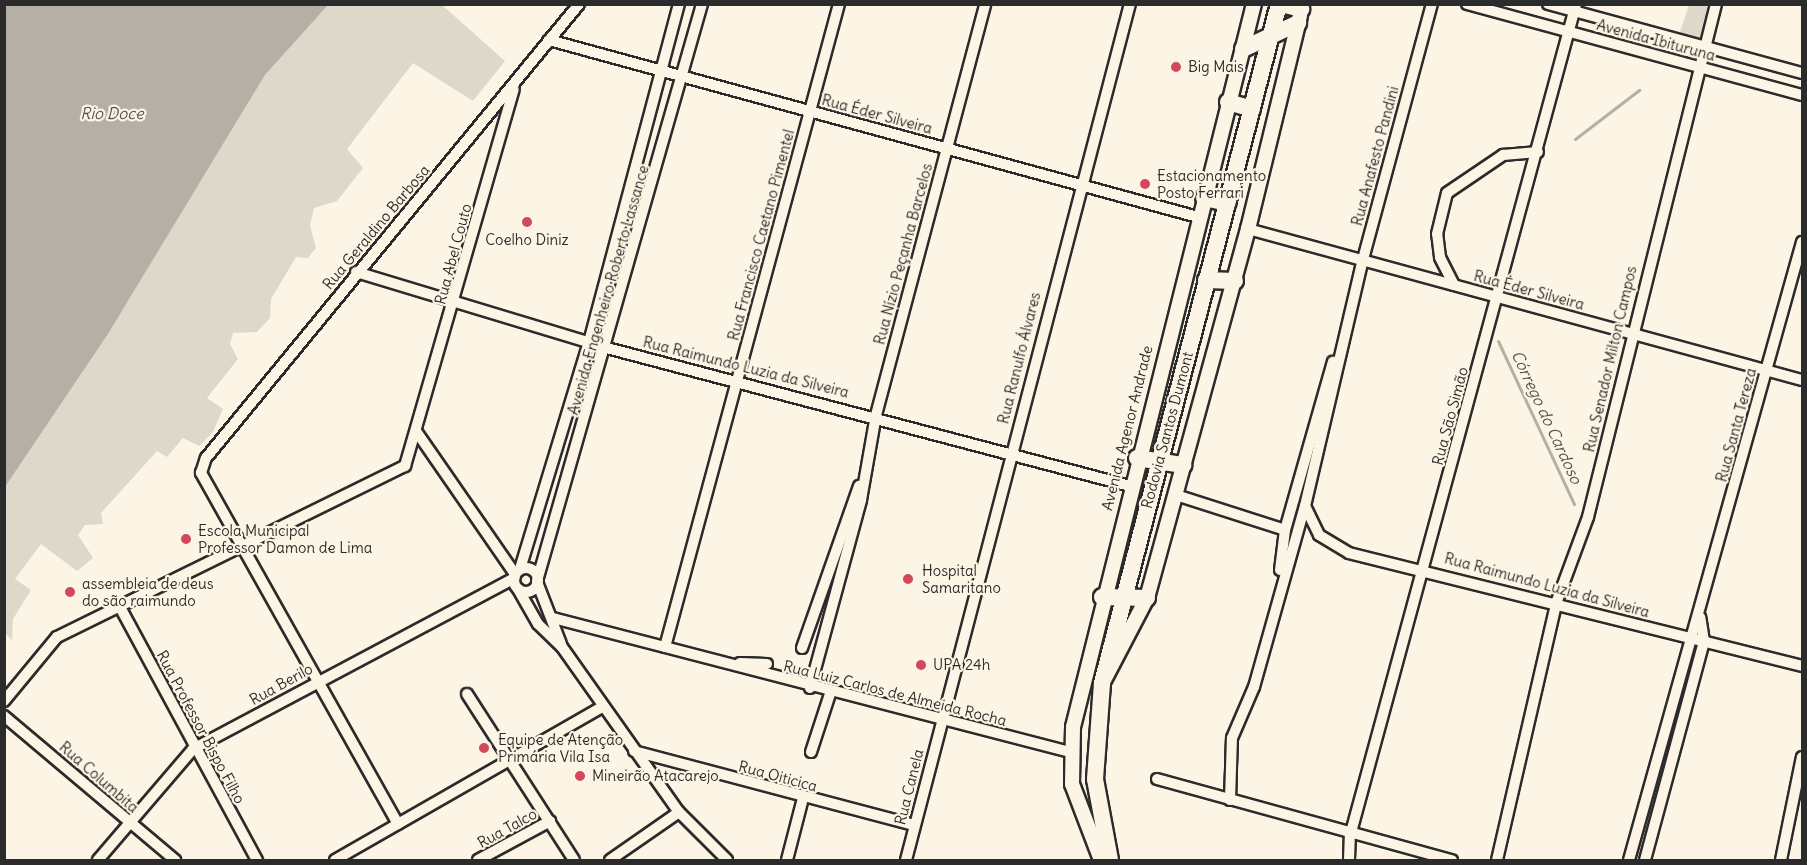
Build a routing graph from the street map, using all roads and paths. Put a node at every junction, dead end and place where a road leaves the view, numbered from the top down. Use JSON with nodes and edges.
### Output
{"nodes":[{"id":1,"x":579,"y":4,"type":"edge"},
{"id":2,"x":679,"y":4,"type":"edge"},
{"id":3,"x":702,"y":4,"type":"edge"},
{"id":4,"x":839,"y":4,"type":"edge"},
{"id":5,"x":985,"y":4,"type":"edge"},
{"id":6,"x":1130,"y":4,"type":"edge"},
{"id":7,"x":1254,"y":4,"type":"edge"},
{"id":8,"x":1280,"y":4,"type":"edge"},
{"id":9,"x":1432,"y":4,"type":"edge"},
{"id":10,"x":1467,"y":4,"type":"edge"},
{"id":11,"x":1548,"y":4,"type":"edge"},
{"id":12,"x":1716,"y":4,"type":"edge"},
{"id":13,"x":1576,"y":8,"type":"edge"},
{"id":14,"x":1300,"y":12,"type":"edge"},
{"id":15,"x":1568,"y":31,"type":"junction"},
{"id":16,"x":1271,"y":33,"type":"junction"},
{"id":17,"x":549,"y":40,"type":"junction"},
{"id":18,"x":1704,"y":46,"type":"junction"},
{"id":19,"x":1243,"y":49,"type":"junction"},
{"id":20,"x":1697,"y":67,"type":"junction"},
{"id":21,"x":661,"y":70,"type":"junction"},
{"id":22,"x":1803,"y":73,"type":"edge"},
{"id":23,"x":683,"y":76,"type":"junction"},
{"id":24,"x":515,"y":84,"type":"junction"},
{"id":25,"x":1803,"y":95,"type":"edge"},
{"id":26,"x":1228,"y":102,"type":"junction"},
{"id":27,"x":1252,"y":109,"type":"junction"},
{"id":28,"x":811,"y":112,"type":"junction"},
{"id":29,"x":947,"y":149,"type":"junction"},
{"id":30,"x":1538,"y":152,"type":"junction"},
{"id":31,"x":1079,"y":184,"type":"junction"},
{"id":32,"x":1204,"y":198,"type":"junction"},
{"id":33,"x":1227,"y":203,"type":"junction"},
{"id":34,"x":1198,"y":217,"type":"junction"},
{"id":35,"x":1248,"y":230,"type":"junction"},
{"id":36,"x":1803,"y":242,"type":"edge"},
{"id":37,"x":1362,"y":263,"type":"junction"},
{"id":38,"x":356,"y":272,"type":"junction"},
{"id":39,"x":1206,"y":280,"type":"junction"},
{"id":40,"x":1235,"y":281,"type":"junction"},
{"id":41,"x":1454,"y":285,"type":"junction"},
{"id":42,"x":1495,"y":296,"type":"junction"},
{"id":43,"x":455,"y":304,"type":"junction"},
{"id":44,"x":1351,"y":315,"type":"junction"},
{"id":45,"x":1630,"y":333,"type":"junction"},
{"id":46,"x":589,"y":342,"type":"junction"},
{"id":47,"x":607,"y":348,"type":"junction"},
{"id":48,"x":1766,"y":370,"type":"junction"},
{"id":49,"x":737,"y":380,"type":"junction"},
{"id":50,"x":1803,"y":380,"type":"edge"},
{"id":51,"x":876,"y":415,"type":"junction"},
{"id":52,"x":416,"y":431,"type":"junction"},
{"id":53,"x":1010,"y":454,"type":"junction"},
{"id":54,"x":1137,"y":458,"type":"junction"},
{"id":55,"x":552,"y":464,"type":"junction"},
{"id":56,"x":1159,"y":464,"type":"junction"},
{"id":57,"x":1183,"y":465,"type":"junction"},
{"id":58,"x":573,"y":470,"type":"junction"},
{"id":59,"x":862,"y":477,"type":"junction"},
{"id":60,"x":1130,"y":486,"type":"junction"},
{"id":61,"x":1176,"y":495,"type":"junction"},
{"id":62,"x":1305,"y":506,"type":"junction"},
{"id":63,"x":1285,"y":530,"type":"junction"},
{"id":64,"x":241,"y":549,"type":"junction"},
{"id":65,"x":1425,"y":568,"type":"junction"},
{"id":66,"x":517,"y":578,"type":"junction"},
{"id":67,"x":537,"y":581,"type":"junction"},
{"id":68,"x":1102,"y":597,"type":"junction"},
{"id":69,"x":1147,"y":598,"type":"junction"},
{"id":70,"x":1121,"y":599,"type":"junction"},
{"id":71,"x":1557,"y":601,"type":"junction"},
{"id":72,"x":1276,"y":606,"type":"junction"},
{"id":73,"x":120,"y":607,"type":"junction"},
{"id":74,"x":1700,"y":616,"type":"junction"},
{"id":75,"x":553,"y":618,"type":"junction"},
{"id":76,"x":1689,"y":638,"type":"junction"},
{"id":77,"x":1704,"y":641,"type":"junction"},
{"id":78,"x":562,"y":647,"type":"junction"},
{"id":79,"x":665,"y":647,"type":"junction"},
{"id":80,"x":802,"y":648,"type":"dead end"},
{"id":81,"x":712,"y":660,"type":"junction"},
{"id":82,"x":767,"y":664,"type":"dead end"},
{"id":83,"x":1803,"y":666,"type":"edge"},
{"id":84,"x":316,"y":682,"type":"junction"},
{"id":85,"x":1102,"y":683,"type":"junction"},
{"id":86,"x":810,"y":688,"type":"junction"},
{"id":87,"x":467,"y":694,"type":"dead end"},
{"id":88,"x":830,"y":694,"type":"junction"},
{"id":89,"x":4,"y":701,"type":"edge"},
{"id":90,"x":602,"y":707,"type":"junction"},
{"id":91,"x":4,"y":716,"type":"edge"},
{"id":92,"x":941,"y":720,"type":"junction"},
{"id":93,"x":193,"y":749,"type":"junction"},
{"id":94,"x":634,"y":751,"type":"junction"},
{"id":95,"x":811,"y":752,"type":"dead end"},
{"id":96,"x":1070,"y":752,"type":"junction"},
{"id":97,"x":1803,"y":757,"type":"edge"},
{"id":98,"x":509,"y":760,"type":"junction"},
{"id":99,"x":1157,"y":779,"type":"dead end"},
{"id":100,"x":803,"y":798,"type":"junction"},
{"id":101,"x":1230,"y":800,"type":"junction"},
{"id":102,"x":679,"y":812,"type":"junction"},
{"id":103,"x":550,"y":821,"type":"junction"},
{"id":104,"x":128,"y":822,"type":"junction"},
{"id":105,"x":398,"y":824,"type":"junction"},
{"id":106,"x":915,"y":825,"type":"junction"},
{"id":107,"x":1350,"y":836,"type":"junction"},
{"id":108,"x":341,"y":859,"type":"edge"},
{"id":109,"x":98,"y":861,"type":"edge"},
{"id":110,"x":175,"y":861,"type":"edge"},
{"id":111,"x":257,"y":861,"type":"edge"},
{"id":112,"x":478,"y":861,"type":"edge"},
{"id":113,"x":574,"y":861,"type":"edge"},
{"id":114,"x":610,"y":861,"type":"edge"},
{"id":115,"x":727,"y":861,"type":"edge"},
{"id":116,"x":787,"y":861,"type":"edge"},
{"id":117,"x":906,"y":861,"type":"edge"},
{"id":118,"x":1101,"y":861,"type":"edge"},
{"id":119,"x":1110,"y":861,"type":"edge"},
{"id":120,"x":1349,"y":861,"type":"edge"},
{"id":121,"x":1452,"y":861,"type":"edge"},
{"id":122,"x":1497,"y":861,"type":"edge"},
{"id":123,"x":1629,"y":861,"type":"edge"},
{"id":124,"x":1645,"y":861,"type":"edge"},
{"id":125,"x":1781,"y":861,"type":"edge"}],
"edges":[{"from":1,"to":17,"type":"street","name":"Rua Geraldino Barbosa"},
{"from":2,"to":21,"type":"street","name":"Avenida Engenheiro Roberto Lassance"},
{"from":3,"to":23,"type":"street","name":"Avenida Engenheiro Roberto Lassance"},
{"from":4,"to":28,"type":"street","name":"Rua Francisco Caetano Pimentel"},
{"from":5,"to":29,"type":"street","name":"Rua Nízio Peçanha Barcelos"},
{"from":6,"to":31,"type":"street","name":"Rua Ranulfo Álvares"},
{"from":7,"to":19,"type":"main road","name":"Avenida Agenor Andrade"},
{"from":8,"to":14,"type":"highway"},
{"from":8,"to":16,"type":"highway","name":"Rodovia Santos Dumont"},
{"from":9,"to":37,"type":"street","name":"Rua Anafesto Pandini"},
{"from":10,"to":15,"type":"street","name":"Avenida Ibituruna"},
{"from":11,"to":13,"type":"street","name":"Avenida Ibituruna"},
{"from":12,"to":18,"type":"street","name":"Rua Senador Milton Campos"},
{"from":13,"to":15,"type":"street","name":"Rua São Simão"},
{"from":13,"to":18,"type":"street","name":"Avenida Ibituruna"},
{"from":14,"to":16,"type":"highway"},
{"from":14,"to":35,"type":"main road"},
{"from":15,"to":20,"type":"street","name":"Avenida Ibituruna"},
{"from":15,"to":30,"type":"street","name":"Rua São Simão"},
{"from":16,"to":19,"type":"highway"},
{"from":16,"to":27,"type":"highway","name":"Rodovia Santos Dumont"},
{"from":17,"to":21,"type":"street","name":"Rua Éder Silveira"},
{"from":17,"to":24,"type":"street","name":"Rua Geraldino Barbosa"},
{"from":18,"to":20,"type":"street","name":"Rua Senador Milton Campos"},
{"from":18,"to":22,"type":"street","name":"Avenida Ibituruna"},
{"from":19,"to":26,"type":"main road","name":"Avenida Agenor Andrade"},
{"from":20,"to":25,"type":"street","name":"Avenida Ibituruna"},
{"from":20,"to":45,"type":"street","name":"Rua Senador Milton Campos"},
{"from":21,"to":23,"type":"street","name":"Rua Éder Silveira"},
{"from":21,"to":46,"type":"street","name":"Avenida Engenheiro Roberto Lassance"},
{"from":23,"to":28,"type":"street","name":"Rua Éder Silveira"},
{"from":23,"to":47,"type":"street","name":"Avenida Engenheiro Roberto Lassance"},
{"from":24,"to":38,"type":"street","name":"Rua Geraldino Barbosa"},
{"from":24,"to":43,"type":"street","name":"Rua Abel Couto"},
{"from":26,"to":27,"type":"highway"},
{"from":26,"to":32,"type":"main road","name":"Avenida Agenor Andrade"},
{"from":27,"to":33,"type":"highway","name":"Rodovia Santos Dumont"},
{"from":28,"to":29,"type":"street","name":"Rua Éder Silveira"},
{"from":28,"to":49,"type":"street","name":"Rua Francisco Caetano Pimentel"},
{"from":29,"to":31,"type":"street","name":"Rua Éder Silveira"},
{"from":29,"to":51,"type":"street","name":"Rua Nízio Peçanha Barcelos"},
{"from":30,"to":41,"type":"street"},
{"from":30,"to":42,"type":"street","name":"Rua São Simão"},
{"from":31,"to":34,"type":"street","name":"Rua Éder Silveira"},
{"from":31,"to":53,"type":"street","name":"Rua Ranulfo Álvares"},
{"from":32,"to":33,"type":"highway"},
{"from":32,"to":34,"type":"main road","name":"Avenida Agenor Andrade"},
{"from":33,"to":39,"type":"highway","name":"Rodovia Santos Dumont"},
{"from":34,"to":54,"type":"main road","name":"Avenida Agenor Andrade"},
{"from":35,"to":37,"type":"street","name":"Rua Éder Silveira"},
{"from":35,"to":40,"type":"main road"},
{"from":36,"to":48,"type":"street","name":"Rua Santa Tereza"},
{"from":37,"to":41,"type":"street","name":"Rua Éder Silveira"},
{"from":37,"to":44,"type":"street","name":"Rua Anafesto Pandini"},
{"from":38,"to":43,"type":"street","name":"Rua Raimundo Luzia da Silveira"},
{"from":38,"to":64,"type":"street","name":"Rua Geraldino Barbosa"},
{"from":39,"to":40,"type":"highway"},
{"from":39,"to":56,"type":"highway","name":"Rodovia Santos Dumont"},
{"from":40,"to":57,"type":"main road"},
{"from":41,"to":42,"type":"street","name":"Rua Éder Silveira"},
{"from":42,"to":45,"type":"street","name":"Rua Éder Silveira"},
{"from":42,"to":65,"type":"street","name":"Rua São Simão"},
{"from":43,"to":46,"type":"street","name":"Rua Raimundo Luzia da Silveira"},
{"from":43,"to":52,"type":"street","name":"Rua Abel Couto"},
{"from":44,"to":62,"type":"street","name":"Rua Anafesto Pandini"},
{"from":44,"to":63,"type":"street","name":"Rua Anafesto Pandini"},
{"from":45,"to":48,"type":"street","name":"Rua Éder Silveira"},
{"from":45,"to":71,"type":"street","name":"Rua Senador Milton Campos"},
{"from":46,"to":47,"type":"street","name":"Rua Raimundo Luzia da Silveira"},
{"from":46,"to":55,"type":"street","name":"Avenida Engenheiro Roberto Lassance"},
{"from":47,"to":49,"type":"street","name":"Rua Raimundo Luzia da Silveira"},
{"from":47,"to":58,"type":"street","name":"Avenida Engenheiro Roberto Lassance"},
{"from":48,"to":50,"type":"street","name":"Rua Éder Silveira"},
{"from":48,"to":74,"type":"street","name":"Rua Santa Tereza"},
{"from":49,"to":51,"type":"street","name":"Rua Raimundo Luzia da Silveira"},
{"from":49,"to":79,"type":"street","name":"Rua Francisco Caetano Pimentel"},
{"from":51,"to":53,"type":"street","name":"Rua Raimundo Luzia da Silveira"},
{"from":51,"to":59,"type":"street","name":"Rua Nízio Peçanha Barcelos"},
{"from":52,"to":64,"type":"street","name":"Rua Abel Couto"},
{"from":52,"to":66,"type":"street"},
{"from":53,"to":60,"type":"street","name":"Rua Raimundo Luzia da Silveira"},
{"from":53,"to":92,"type":"street","name":"Rua Ranulfo Álvares"},
{"from":54,"to":56,"type":"highway"},
{"from":54,"to":60,"type":"main road","name":"Avenida Agenor Andrade"},
{"from":55,"to":58,"type":"street"},
{"from":55,"to":66,"type":"street","name":"Avenida Engenheiro Roberto Lassance"},
{"from":56,"to":57,"type":"highway"},
{"from":56,"to":70,"type":"highway","name":"Rodovia Santos Dumont"},
{"from":57,"to":61,"type":"main road"},
{"from":58,"to":67,"type":"street","name":"Avenida Engenheiro Roberto Lassance"},
{"from":59,"to":80,"type":"street","name":"Rua Nízio Peçanha Barcelos"},
{"from":59,"to":86,"type":"street","name":"Rua Nízio Peçanha Barcelos"},
{"from":60,"to":68,"type":"main road","name":"Avenida Agenor Andrade"},
{"from":61,"to":63,"type":"street"},
{"from":61,"to":69,"type":"main road"},
{"from":62,"to":65,"type":"street","name":"Rua Raimundo Luzia da Silveira"},
{"from":62,"to":72,"type":"street","name":"Rua Anafesto Pandini"},
{"from":63,"to":72,"type":"street","name":"Rua Anafesto Pandini"},
{"from":64,"to":73,"type":"street","name":"Rua Abel Couto"},
{"from":64,"to":84,"type":"street"},
{"from":65,"to":71,"type":"street","name":"Rua Raimundo Luzia da Silveira"},
{"from":65,"to":107,"type":"street","name":"Rua São Simão"},
{"from":66,"to":67,"type":"street"},
{"from":66,"to":67,"type":"street","name":"Rua Berilo"},
{"from":66,"to":78,"type":"street"},
{"from":66,"to":84,"type":"street","name":"Rua Berilo"},
{"from":67,"to":75,"type":"street"},
{"from":68,"to":70,"type":"highway"},
{"from":68,"to":96,"type":"main road","name":"Avenida Agenor Andrade"},
{"from":69,"to":70,"type":"highway"},
{"from":69,"to":85,"type":"main road"},
{"from":70,"to":85,"type":"highway","name":"Rodovia Santos Dumont"},
{"from":71,"to":76,"type":"street","name":"Rua Raimundo Luzia da Silveira"},
{"from":71,"to":122,"type":"street","name":"Rua Senador Milton Campos"},
{"from":72,"to":101,"type":"street","name":"Rua Anafesto Pandini"},
{"from":73,"to":89,"type":"street","name":"Rua Abel Couto"},
{"from":73,"to":93,"type":"street","name":"Rua Professor Bispo Filho"},
{"from":74,"to":76,"type":"street","name":"Rua Santa Tereza"},
{"from":74,"to":77,"type":"street","name":"Rua Santa Tereza"},
{"from":75,"to":78,"type":"street"},
{"from":75,"to":79,"type":"street","name":"Rua Luiz Carlos de Almeida Rocha"},
{"from":76,"to":77,"type":"street","name":"Rua Raimundo Luzia da Silveira"},
{"from":76,"to":123,"type":"street","name":"Rua Santa Tereza"},
{"from":77,"to":83,"type":"street","name":"Rua Raimundo Luzia da Silveira"},
{"from":77,"to":124,"type":"street","name":"Rua Santa Tereza"},
{"from":78,"to":90,"type":"street"},
{"from":79,"to":81,"type":"street","name":"Rua Luiz Carlos de Almeida Rocha"},
{"from":81,"to":82,"type":"street","name":"Rua Luiz Carlos de Almeida Rocha"},
{"from":81,"to":86,"type":"street","name":"Rua Luiz Carlos de Almeida Rocha"},
{"from":84,"to":93,"type":"street","name":"Rua Berilo"},
{"from":84,"to":105,"type":"street"},
{"from":85,"to":119,"type":"highway","name":"Rodovia Santos Dumont"},
{"from":86,"to":88,"type":"street","name":"Rua Luiz Carlos de Almeida Rocha"},
{"from":87,"to":98,"type":"street"},
{"from":88,"to":92,"type":"street","name":"Rua Luiz Carlos de Almeida Rocha"},
{"from":88,"to":95,"type":"street"},
{"from":90,"to":94,"type":"street"},
{"from":90,"to":98,"type":"street"},
{"from":91,"to":104,"type":"street","name":"Rua Columbita"},
{"from":92,"to":96,"type":"street","name":"Rua Luiz Carlos de Almeida Rocha"},
{"from":92,"to":106,"type":"street","name":"Rua Canela"},
{"from":93,"to":104,"type":"street","name":"Rua Berilo"},
{"from":93,"to":111,"type":"street","name":"Rua Professor Bispo Filho"},
{"from":94,"to":100,"type":"street","name":"Rua Oiticica"},
{"from":94,"to":102,"type":"street"},
{"from":96,"to":118,"type":"main road","name":"Avenida Agenor Andrade"},
{"from":97,"to":125,"type":"street"},
{"from":98,"to":103,"type":"street"},
{"from":98,"to":105,"type":"street"},
{"from":99,"to":101,"type":"street"},
{"from":100,"to":106,"type":"street","name":"Rua Oiticica"},
{"from":100,"to":116,"type":"street"},
{"from":101,"to":107,"type":"street"},
{"from":102,"to":114,"type":"street"},
{"from":102,"to":115,"type":"street"},
{"from":103,"to":112,"type":"street","name":"Rua Talco"},
{"from":103,"to":113,"type":"street"},
{"from":104,"to":109,"type":"street","name":"Rua Berilo"},
{"from":104,"to":110,"type":"street","name":"Rua Columbita"},
{"from":105,"to":108,"type":"street"},
{"from":106,"to":117,"type":"street","name":"Rua Canela"},
{"from":107,"to":120,"type":"street","name":"Rua São Simão"},
{"from":107,"to":121,"type":"street"}]}
